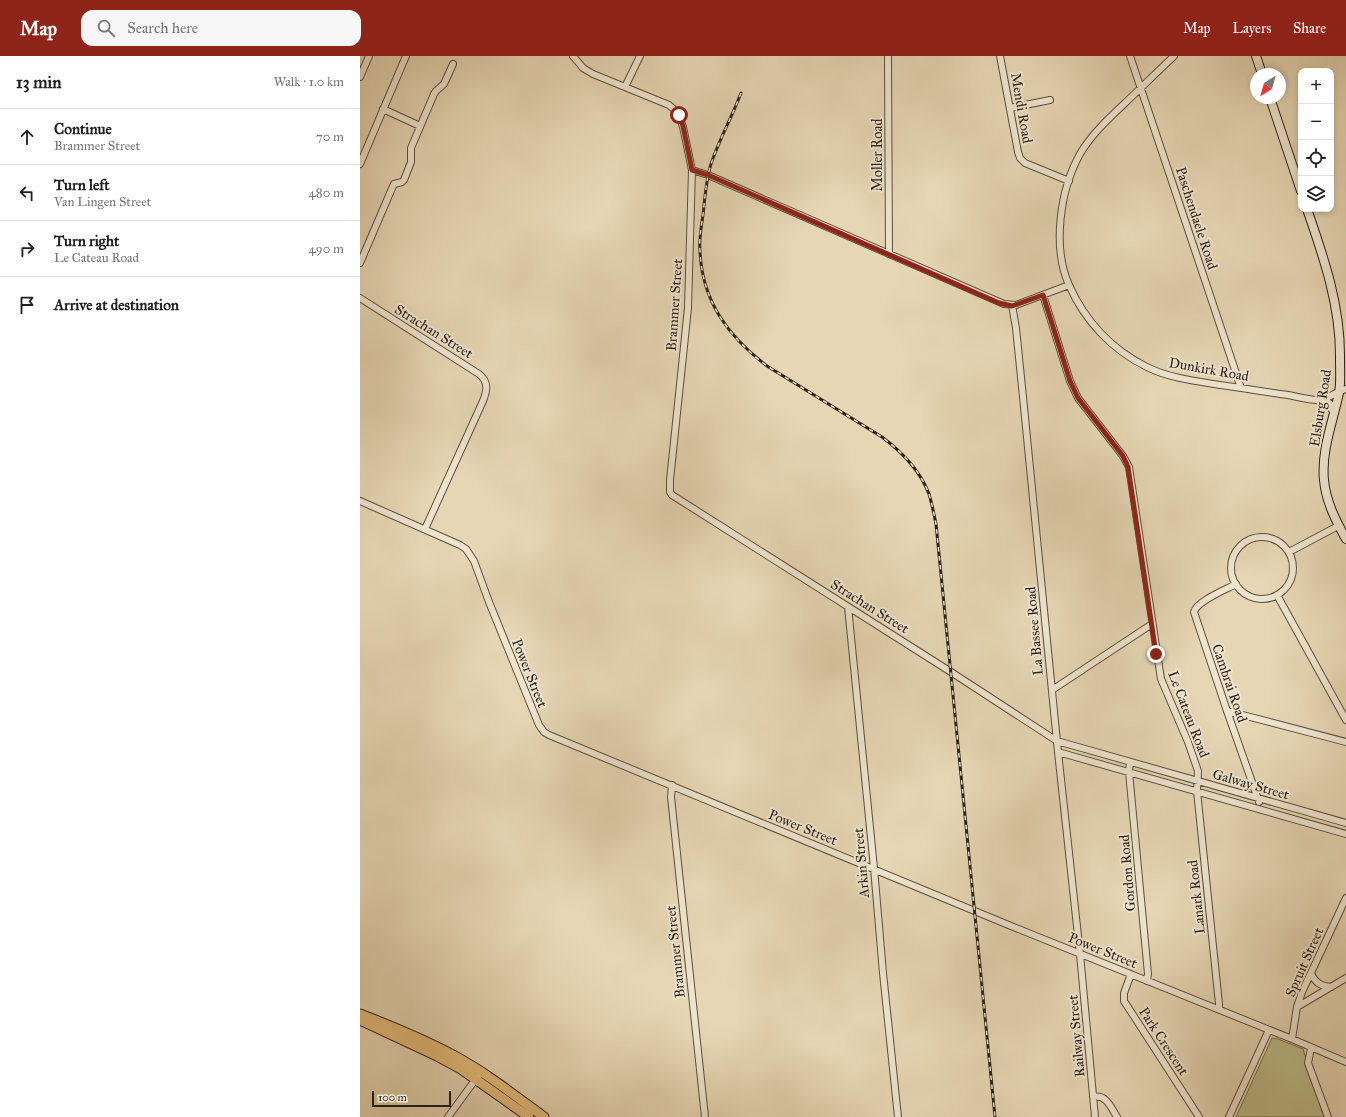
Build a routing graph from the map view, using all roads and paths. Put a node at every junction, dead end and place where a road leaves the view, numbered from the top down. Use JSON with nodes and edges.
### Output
{"nodes":[{"id":1,"x":369,"y":56,"type":"edge"},
{"id":2,"x":406,"y":56,"type":"edge"},
{"id":3,"x":573,"y":56,"type":"edge"},
{"id":4,"x":640,"y":56,"type":"edge"},
{"id":5,"x":888,"y":56,"type":"edge"},
{"id":6,"x":1000,"y":56,"type":"edge"},
{"id":7,"x":1130,"y":56,"type":"edge"},
{"id":8,"x":1174,"y":56,"type":"edge"},
{"id":9,"x":1256,"y":56,"type":"edge"},
{"id":10,"x":453,"y":64,"type":"dead end"},
{"id":11,"x":1260,"y":68,"type":"edge"},
{"id":12,"x":360,"y":77,"type":"edge"},
{"id":13,"x":626,"y":88,"type":"junction"},
{"id":14,"x":1141,"y":88,"type":"junction"},
{"id":15,"x":1050,"y":100,"type":"dead end"},
{"id":16,"x":1272,"y":104,"type":"edge"},
{"id":17,"x":1010,"y":108,"type":"junction"},
{"id":18,"x":383,"y":109,"type":"junction"},
{"id":19,"x":420,"y":126,"type":"junction"},
{"id":20,"x":360,"y":164,"type":"edge"},
{"id":21,"x":692,"y":170,"type":"junction"},
{"id":22,"x":1069,"y":181,"type":"junction"},
{"id":23,"x":1298,"y":182,"type":"edge"},
{"id":24,"x":1308,"y":212,"type":"edge"},
{"id":25,"x":889,"y":254,"type":"junction"},
{"id":26,"x":360,"y":263,"type":"edge"},
{"id":27,"x":1069,"y":285,"type":"junction"},
{"id":28,"x":1043,"y":295,"type":"junction"},
{"id":29,"x":360,"y":298,"type":"edge"},
{"id":30,"x":1012,"y":306,"type":"junction"},
{"id":31,"x":1241,"y":388,"type":"junction"},
{"id":32,"x":1343,"y":390,"type":"edge"},
{"id":33,"x":1319,"y":400,"type":"junction"},
{"id":34,"x":1334,"y":412,"type":"junction"},
{"id":35,"x":670,"y":492,"type":"joint"},
{"id":36,"x":360,"y":501,"type":"edge"},
{"id":37,"x":1338,"y":526,"type":"junction"},
{"id":38,"x":425,"y":529,"type":"junction"},
{"id":39,"x":1346,"y":540,"type":"edge"},
{"id":40,"x":1289,"y":552,"type":"junction"},
{"id":41,"x":1236,"y":584,"type":"junction"},
{"id":42,"x":1277,"y":595,"type":"junction"},
{"id":43,"x":848,"y":607,"type":"junction"},
{"id":44,"x":1152,"y":624,"type":"junction"},
{"id":45,"x":1052,"y":690,"type":"junction"},
{"id":46,"x":1227,"y":711,"type":"junction"},
{"id":47,"x":1346,"y":720,"type":"edge"},
{"id":48,"x":1057,"y":741,"type":"junction"},
{"id":49,"x":1346,"y":742,"type":"edge"},
{"id":50,"x":1058,"y":752,"type":"junction"},
{"id":51,"x":1130,"y":762,"type":"junction"},
{"id":52,"x":1129,"y":772,"type":"junction"},
{"id":53,"x":1198,"y":782,"type":"junction"},
{"id":54,"x":672,"y":785,"type":"junction"},
{"id":55,"x":1197,"y":791,"type":"junction"},
{"id":56,"x":1259,"y":799,"type":"junction"},
{"id":57,"x":1262,"y":810,"type":"junction"},
{"id":58,"x":1346,"y":823,"type":"edge"},
{"id":59,"x":1346,"y":834,"type":"edge"},
{"id":60,"x":874,"y":868,"type":"junction"},
{"id":61,"x":1346,"y":898,"type":"edge"},
{"id":62,"x":1080,"y":954,"type":"junction"},
{"id":63,"x":1311,"y":973,"type":"junction"},
{"id":64,"x":1131,"y":974,"type":"junction"},
{"id":65,"x":1346,"y":978,"type":"edge"},
{"id":66,"x":1148,"y":981,"type":"junction"},
{"id":67,"x":1331,"y":987,"type":"junction"},
{"id":68,"x":1297,"y":1007,"type":"junction"},
{"id":69,"x":1219,"y":1009,"type":"junction"},
{"id":70,"x":360,"y":1014,"type":"edge"},
{"id":71,"x":360,"y":1020,"type":"edge"},
{"id":72,"x":1270,"y":1030,"type":"junction"},
{"id":73,"x":1292,"y":1039,"type":"junction"},
{"id":74,"x":1311,"y":1048,"type":"junction"},
{"id":75,"x":1346,"y":1062,"type":"edge"},
{"id":76,"x":479,"y":1075,"type":"junction"},
{"id":77,"x":1093,"y":1097,"type":"junction"},
{"id":78,"x":448,"y":1117,"type":"edge"},
{"id":79,"x":529,"y":1117,"type":"edge"},
{"id":80,"x":544,"y":1117,"type":"edge"},
{"id":81,"x":705,"y":1117,"type":"edge"},
{"id":82,"x":898,"y":1117,"type":"edge"},
{"id":83,"x":1096,"y":1117,"type":"edge"},
{"id":84,"x":1118,"y":1117,"type":"edge"},
{"id":85,"x":1199,"y":1117,"type":"edge"},
{"id":86,"x":1229,"y":1117,"type":"edge"},
{"id":87,"x":1328,"y":1117,"type":"edge"}],
"edges":[{"from":1,"to":12,"type":"street"},
{"from":2,"to":18,"type":"street"},
{"from":3,"to":13,"type":"street"},
{"from":4,"to":13,"type":"street"},
{"from":5,"to":25,"type":"street","name":"Moller Road"},
{"from":6,"to":17,"type":"street","name":"Mendi Road"},
{"from":7,"to":14,"type":"street","name":"Paschendaele Road"},
{"from":8,"to":14,"type":"street","name":"Dunkirk Road"},
{"from":9,"to":11,"type":"main road"},
{"from":10,"to":19,"type":"street"},
{"from":13,"to":21,"type":"street","name":"Brammer Street"},
{"from":14,"to":22,"type":"street","name":"Dunkirk Road"},
{"from":14,"to":31,"type":"street","name":"Paschendaele Road"},
{"from":15,"to":17,"type":"street"},
{"from":16,"to":23,"type":"main road"},
{"from":17,"to":22,"type":"street","name":"Mendi Road"},
{"from":18,"to":19,"type":"street"},
{"from":18,"to":20,"type":"street"},
{"from":19,"to":26,"type":"street"},
{"from":21,"to":25,"type":"street"},
{"from":21,"to":35,"type":"street","name":"Brammer Street"},
{"from":22,"to":27,"type":"street","name":"Dunkirk Road"},
{"from":24,"to":32,"type":"main road","name":"Elsburg Road"},
{"from":25,"to":30,"type":"street"},
{"from":27,"to":28,"type":"street"},
{"from":27,"to":31,"type":"street","name":"Dunkirk Road"},
{"from":28,"to":30,"type":"street"},
{"from":28,"to":44,"type":"street","name":"Le Cateau Road"},
{"from":29,"to":38,"type":"street","name":"Strachan Street"},
{"from":30,"to":45,"type":"street","name":"La Bassee Road"},
{"from":31,"to":33,"type":"street","name":"Dunkirk Road"},
{"from":32,"to":33,"type":"street"},
{"from":32,"to":34,"type":"main road","name":"Elsburg Road"},
{"from":33,"to":34,"type":"main road"},
{"from":34,"to":37,"type":"main road","name":"Elsburg Road"},
{"from":35,"to":43,"type":"street","name":"Strachan Street"},
{"from":36,"to":38,"type":"street","name":"Power Street"},
{"from":37,"to":39,"type":"main road","name":"Elsburg Road"},
{"from":37,"to":40,"type":"street"},
{"from":38,"to":54,"type":"street","name":"Power Street"},
{"from":40,"to":41,"type":"street"},
{"from":40,"to":42,"type":"street"},
{"from":41,"to":42,"type":"street"},
{"from":41,"to":46,"type":"street","name":"Cambrai Road"},
{"from":42,"to":47,"type":"street"},
{"from":43,"to":48,"type":"street","name":"Strachan Street"},
{"from":43,"to":60,"type":"street","name":"Arkin Street"},
{"from":44,"to":45,"type":"street"},
{"from":44,"to":53,"type":"street","name":"Le Cateau Road"},
{"from":45,"to":48,"type":"street","name":"La Bassee Road"},
{"from":46,"to":49,"type":"street"},
{"from":46,"to":56,"type":"street","name":"Cambrai Road"},
{"from":48,"to":50,"type":"street","name":"La Bassee Road"},
{"from":48,"to":51,"type":"street","name":"Galway Street"},
{"from":50,"to":52,"type":"street","name":"Galway Street"},
{"from":50,"to":62,"type":"street","name":"La Bassee Road"},
{"from":51,"to":52,"type":"street","name":"Gordon Road"},
{"from":51,"to":53,"type":"street","name":"Galway Street"},
{"from":52,"to":55,"type":"street","name":"Galway Street"},
{"from":52,"to":66,"type":"street","name":"Gordon Road"},
{"from":53,"to":55,"type":"street","name":"Lanark Road"},
{"from":53,"to":56,"type":"street","name":"Galway Street"},
{"from":54,"to":60,"type":"street","name":"Power Street"},
{"from":54,"to":81,"type":"street","name":"Brammer Street"},
{"from":55,"to":57,"type":"street","name":"Galway Street"},
{"from":55,"to":69,"type":"street","name":"Lanark Road"},
{"from":56,"to":57,"type":"street","name":"Cambrai Road"},
{"from":56,"to":58,"type":"street","name":"Galway Street"},
{"from":57,"to":59,"type":"street","name":"Galway Street"},
{"from":60,"to":62,"type":"street","name":"Power Street"},
{"from":60,"to":82,"type":"street","name":"Arkin Street"},
{"from":61,"to":63,"type":"street","name":"Spruit Street"},
{"from":62,"to":64,"type":"street","name":"Power Street"},
{"from":62,"to":77,"type":"street","name":"Railway Street"},
{"from":63,"to":67,"type":"street"},
{"from":63,"to":68,"type":"street","name":"Spruit Street"},
{"from":64,"to":66,"type":"street","name":"Power Street"},
{"from":64,"to":85,"type":"street","name":"Park Crescent"},
{"from":65,"to":67,"type":"street"},
{"from":66,"to":69,"type":"street","name":"Power Street"},
{"from":67,"to":68,"type":"street"},
{"from":68,"to":73,"type":"street","name":"Spruit Street"},
{"from":69,"to":72,"type":"street","name":"Power Street"},
{"from":70,"to":76,"type":"main road"},
{"from":71,"to":76,"type":"main road"},
{"from":72,"to":73,"type":"street","name":"Power Street"},
{"from":72,"to":86,"type":"street"},
{"from":73,"to":74,"type":"street","name":"Power Street"},
{"from":74,"to":75,"type":"street","name":"Power Street"},
{"from":74,"to":87,"type":"street"},
{"from":76,"to":78,"type":"street"},
{"from":76,"to":79,"type":"main road"},
{"from":76,"to":80,"type":"main road"},
{"from":77,"to":83,"type":"street","name":"Railway Street"},
{"from":77,"to":84,"type":"street"}]}
